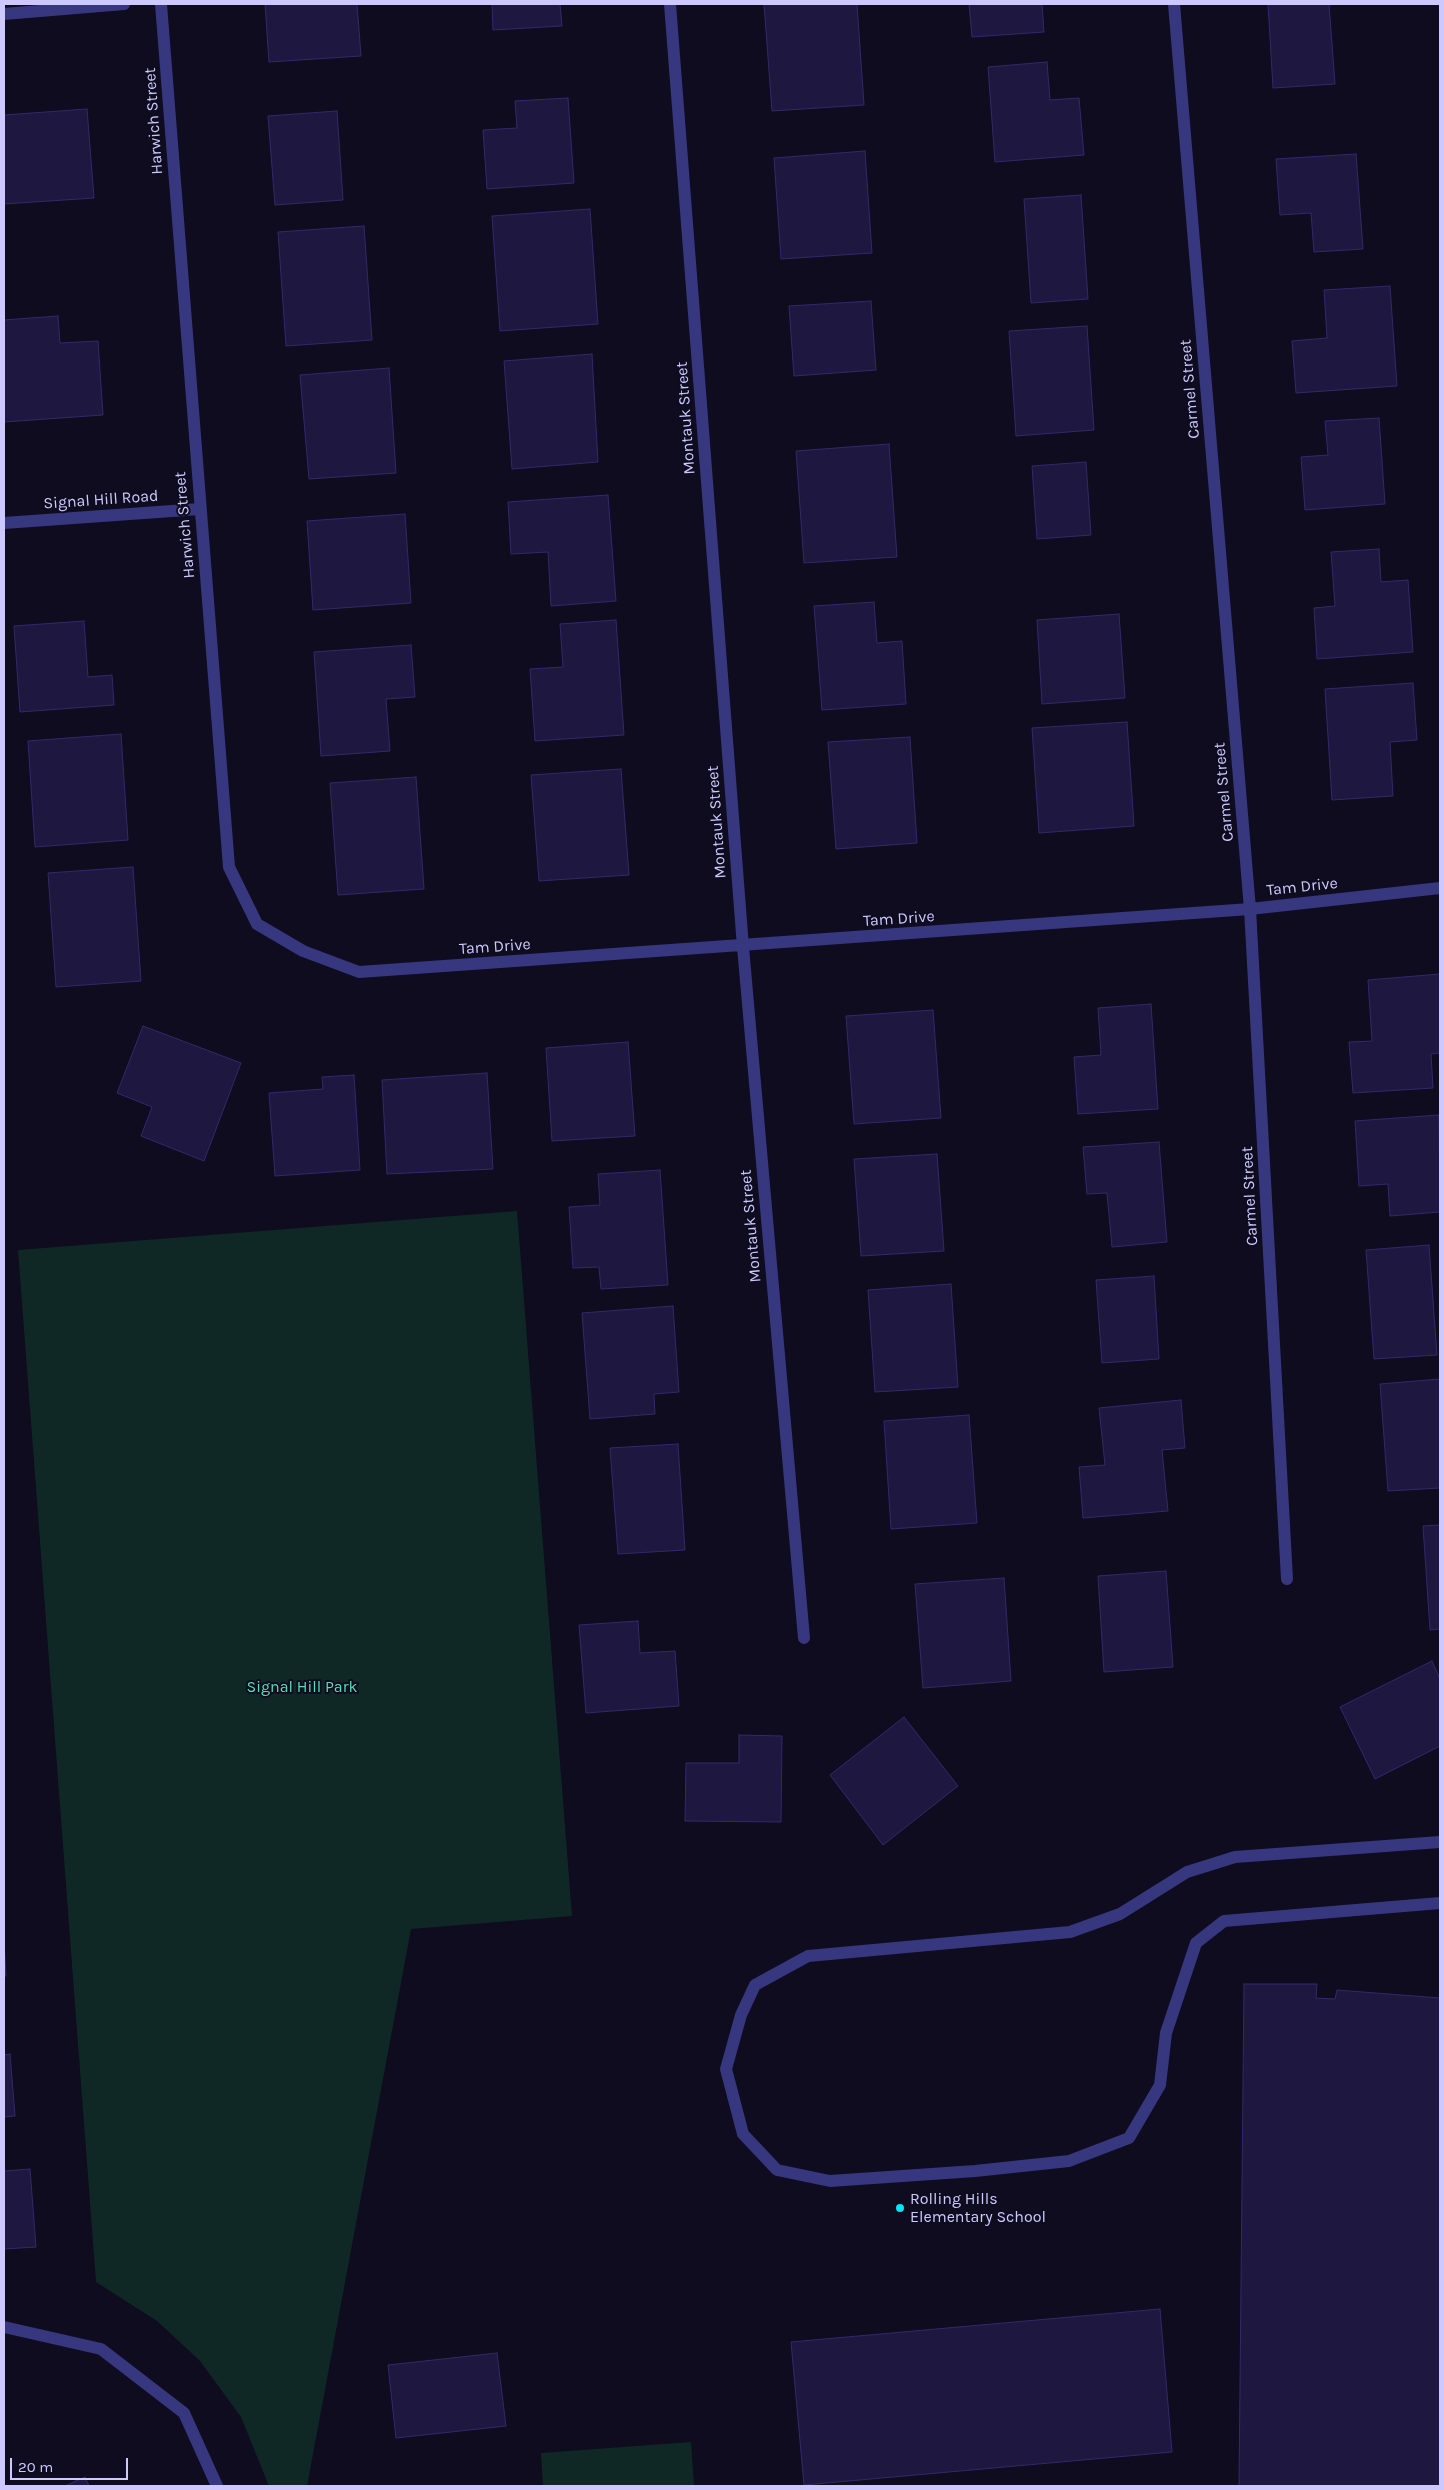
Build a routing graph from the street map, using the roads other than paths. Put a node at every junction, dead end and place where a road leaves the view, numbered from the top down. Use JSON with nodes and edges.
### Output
{"nodes":[{"id":1,"x":124,"y":4,"type":"edge"},
{"id":2,"x":161,"y":4,"type":"edge"},
{"id":3,"x":670,"y":4,"type":"edge"},
{"id":4,"x":1174,"y":4,"type":"edge"},
{"id":5,"x":4,"y":14,"type":"edge"},
{"id":6,"x":200,"y":509,"type":"junction"},
{"id":7,"x":4,"y":523,"type":"edge"},
{"id":8,"x":1440,"y":888,"type":"edge"},
{"id":9,"x":1250,"y":910,"type":"junction"},
{"id":10,"x":743,"y":947,"type":"junction"},
{"id":11,"x":359,"y":972,"type":"joint"},
{"id":12,"x":1287,"y":1579,"type":"dead end"},
{"id":13,"x":804,"y":1638,"type":"dead end"},
{"id":14,"x":1440,"y":1842,"type":"edge"},
{"id":15,"x":1440,"y":1903,"type":"edge"},
{"id":16,"x":4,"y":2327,"type":"edge"},
{"id":17,"x":217,"y":2486,"type":"edge"}],
"edges":[{"from":1,"to":5,"type":"street"},
{"from":2,"to":6,"type":"street","name":"Harwich Street"},
{"from":3,"to":10,"type":"street","name":"Montauk Street"},
{"from":4,"to":9,"type":"street","name":"Carmel Street"},
{"from":6,"to":7,"type":"street","name":"Signal Hill Road"},
{"from":6,"to":11,"type":"street","name":"Harwich Street"},
{"from":8,"to":9,"type":"street","name":"Tam Drive"},
{"from":9,"to":10,"type":"street","name":"Tam Drive"},
{"from":9,"to":12,"type":"street","name":"Carmel Street"},
{"from":10,"to":11,"type":"street","name":"Tam Drive"},
{"from":10,"to":13,"type":"street","name":"Montauk Street"},
{"from":14,"to":15,"type":"street"},
{"from":16,"to":17,"type":"street"}]}
